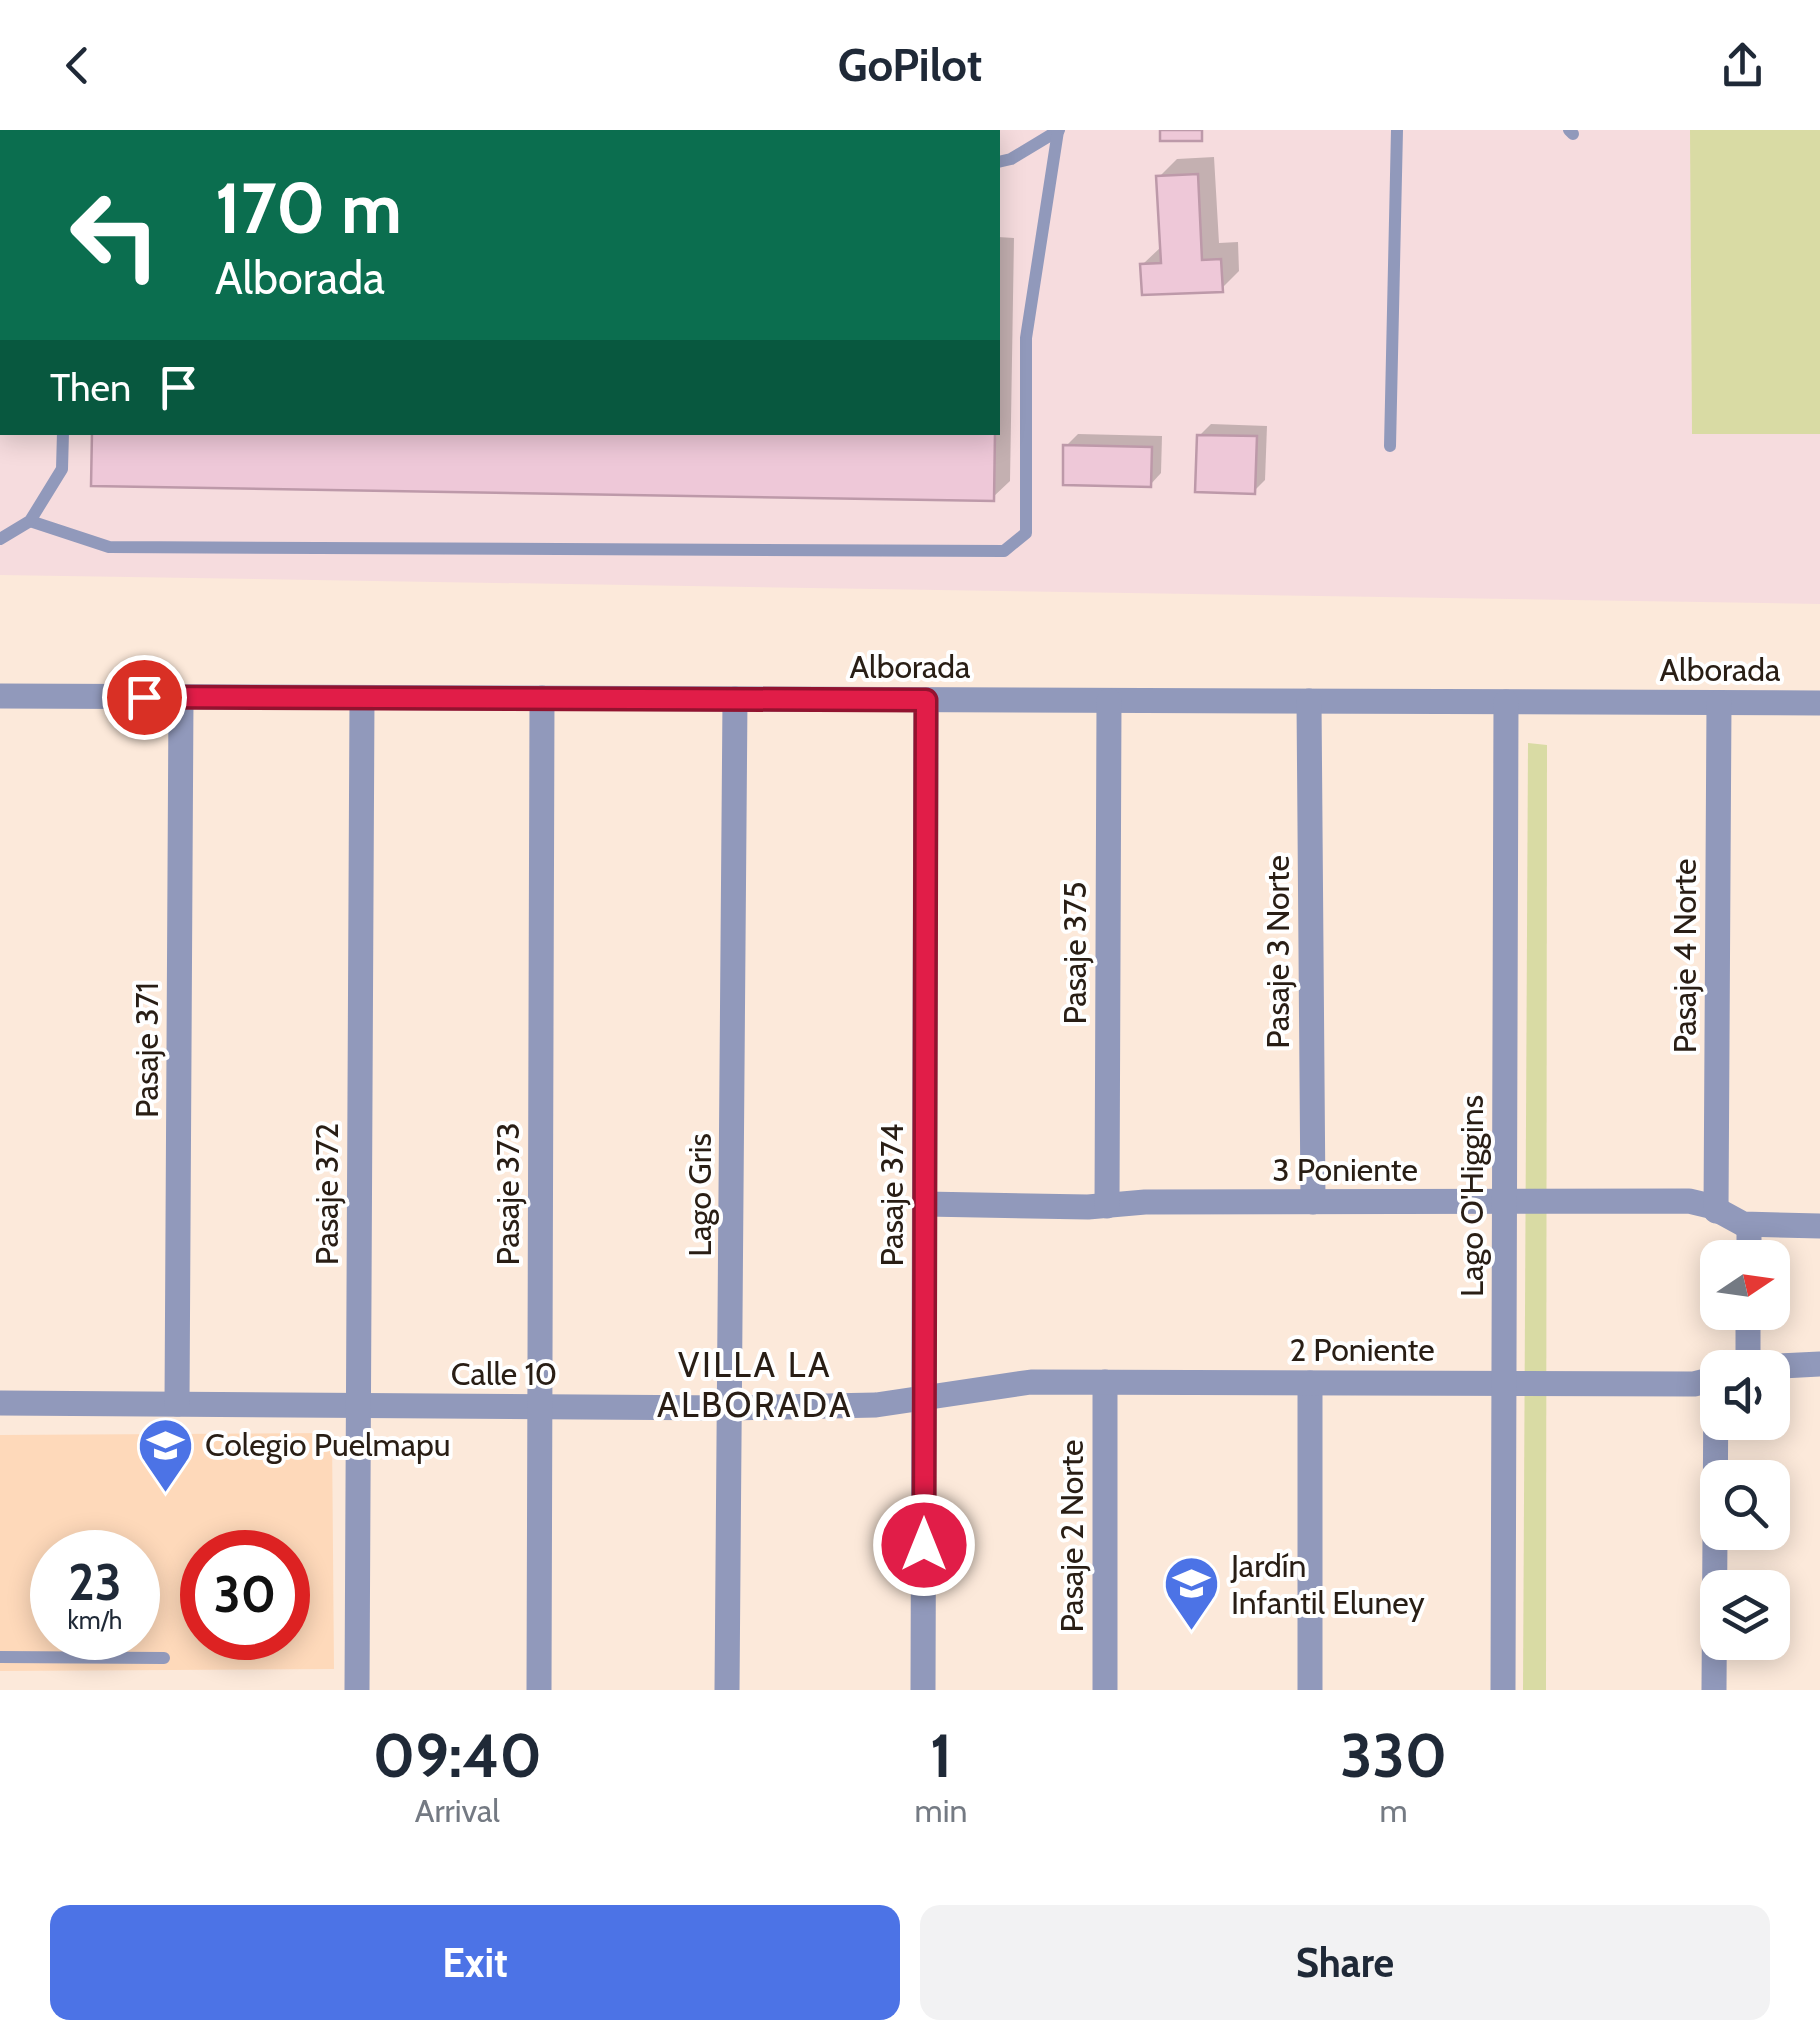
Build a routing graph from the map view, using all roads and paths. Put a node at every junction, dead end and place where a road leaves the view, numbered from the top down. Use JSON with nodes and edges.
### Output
{"nodes":[{"id":1,"x":1396,"y":130,"type":"edge"},
{"id":2,"x":1059,"y":131,"type":"edge"},
{"id":3,"x":1000,"y":162,"type":"edge"},
{"id":4,"x":63,"y":435,"type":"edge"},
{"id":5,"x":1390,"y":446,"type":"dead end"},
{"id":6,"x":30,"y":521,"type":"junction"},
{"id":7,"x":0,"y":539,"type":"edge"},
{"id":8,"x":0,"y":696,"type":"edge"},
{"id":9,"x":181,"y":697,"type":"junction"},
{"id":10,"x":362,"y":698,"type":"junction"},
{"id":11,"x":542,"y":698,"type":"junction"},
{"id":12,"x":735,"y":699,"type":"junction"},
{"id":13,"x":926,"y":700,"type":"junction"},
{"id":14,"x":1109,"y":700,"type":"junction"},
{"id":15,"x":1309,"y":701,"type":"junction"},
{"id":16,"x":1506,"y":702,"type":"junction"},
{"id":17,"x":1719,"y":702,"type":"junction"},
{"id":18,"x":1820,"y":703,"type":"edge"},
{"id":19,"x":1312,"y":1202,"type":"junction"},
{"id":20,"x":925,"y":1204,"type":"junction"},
{"id":21,"x":1504,"y":1204,"type":"junction"},
{"id":22,"x":1107,"y":1206,"type":"junction"},
{"id":23,"x":1716,"y":1210,"type":"junction"},
{"id":24,"x":1749,"y":1225,"type":"junction"},
{"id":25,"x":1820,"y":1226,"type":"edge"},
{"id":26,"x":1749,"y":1240,"type":"edge"},
{"id":27,"x":1820,"y":1364,"type":"edge"},
{"id":28,"x":1790,"y":1365,"type":"edge"},
{"id":29,"x":1104,"y":1382,"type":"junction"},
{"id":30,"x":1310,"y":1383,"type":"junction"},
{"id":31,"x":1700,"y":1383,"type":"edge"},
{"id":32,"x":1504,"y":1384,"type":"junction"},
{"id":33,"x":1006,"y":1385,"type":"joint"},
{"id":34,"x":924,"y":1400,"type":"junction"},
{"id":35,"x":0,"y":1404,"type":"edge"},
{"id":36,"x":178,"y":1404,"type":"junction"},
{"id":37,"x":359,"y":1406,"type":"junction"},
{"id":38,"x":540,"y":1406,"type":"junction"},
{"id":39,"x":732,"y":1408,"type":"junction"},
{"id":40,"x":1716,"y":1440,"type":"edge"},
{"id":41,"x":0,"y":1657,"type":"edge"},
{"id":42,"x":164,"y":1658,"type":"dead end"},
{"id":43,"x":357,"y":1690,"type":"edge"},
{"id":44,"x":538,"y":1690,"type":"edge"},
{"id":45,"x":728,"y":1690,"type":"edge"},
{"id":46,"x":923,"y":1690,"type":"edge"},
{"id":47,"x":1105,"y":1690,"type":"edge"},
{"id":48,"x":1310,"y":1690,"type":"edge"},
{"id":49,"x":1503,"y":1690,"type":"edge"},
{"id":50,"x":1714,"y":1690,"type":"edge"}],
"edges":[{"from":1,"to":5,"type":"lane"},
{"from":2,"to":3,"type":"lane"},
{"from":2,"to":6,"type":"lane"},
{"from":4,"to":6,"type":"lane"},
{"from":6,"to":7,"type":"lane"},
{"from":8,"to":9,"type":"street","name":"Alborada"},
{"from":9,"to":10,"type":"street","name":"Alborada"},
{"from":9,"to":36,"type":"street","name":"Pasaje 371"},
{"from":10,"to":11,"type":"street","name":"Alborada"},
{"from":10,"to":37,"type":"street","name":"Pasaje 372"},
{"from":11,"to":12,"type":"street","name":"Alborada"},
{"from":11,"to":38,"type":"street","name":"Pasaje 373"},
{"from":12,"to":13,"type":"street","name":"Alborada"},
{"from":12,"to":39,"type":"street","name":"Lago Gris"},
{"from":13,"to":14,"type":"street","name":"Alborada"},
{"from":13,"to":20,"type":"street","name":"Pasaje 374"},
{"from":14,"to":15,"type":"street","name":"Alborada"},
{"from":14,"to":22,"type":"street","name":"Pasaje 375"},
{"from":15,"to":16,"type":"street","name":"Alborada"},
{"from":15,"to":19,"type":"street","name":"Pasaje 3 Norte"},
{"from":16,"to":17,"type":"street","name":"Alborada"},
{"from":16,"to":21,"type":"street","name":"Lago O'Higgins"},
{"from":17,"to":18,"type":"street","name":"Alborada"},
{"from":17,"to":23,"type":"street","name":"Pasaje 4 Norte"},
{"from":19,"to":21,"type":"street","name":"3 Poniente"},
{"from":19,"to":22,"type":"street","name":"3 Poniente"},
{"from":20,"to":22,"type":"street","name":"3 Poniente"},
{"from":20,"to":34,"type":"street","name":"Pasaje 374"},
{"from":21,"to":23,"type":"street","name":"3 Poniente"},
{"from":21,"to":32,"type":"street","name":"Lago O'Higgins"},
{"from":23,"to":24,"type":"street","name":"3 Poniente"},
{"from":24,"to":25,"type":"street","name":"3 Poniente"},
{"from":24,"to":26,"type":"street"},
{"from":27,"to":28,"type":"street"},
{"from":29,"to":30,"type":"street","name":"2 Poniente"},
{"from":29,"to":33,"type":"street","name":"2 Poniente"},
{"from":29,"to":47,"type":"street","name":"Pasaje 2 Norte"},
{"from":30,"to":32,"type":"street","name":"2 Poniente"},
{"from":30,"to":48,"type":"street"},
{"from":31,"to":32,"type":"street","name":"2 Poniente"},
{"from":32,"to":49,"type":"street","name":"Lago O'Higgins"},
{"from":33,"to":34,"type":"street","name":"Calle 10"},
{"from":34,"to":39,"type":"street","name":"Calle 10"},
{"from":34,"to":46,"type":"street","name":"Pasaje 374"},
{"from":35,"to":36,"type":"street","name":"Calle 10"},
{"from":36,"to":37,"type":"street","name":"Calle 10"},
{"from":37,"to":38,"type":"street","name":"Calle 10"},
{"from":37,"to":43,"type":"street","name":"Pasaje 372"},
{"from":38,"to":39,"type":"street","name":"Calle 10"},
{"from":38,"to":44,"type":"street","name":"Pasaje 373"},
{"from":39,"to":45,"type":"street","name":"Lago Gris"},
{"from":40,"to":50,"type":"street"},
{"from":41,"to":42,"type":"lane"}]}
